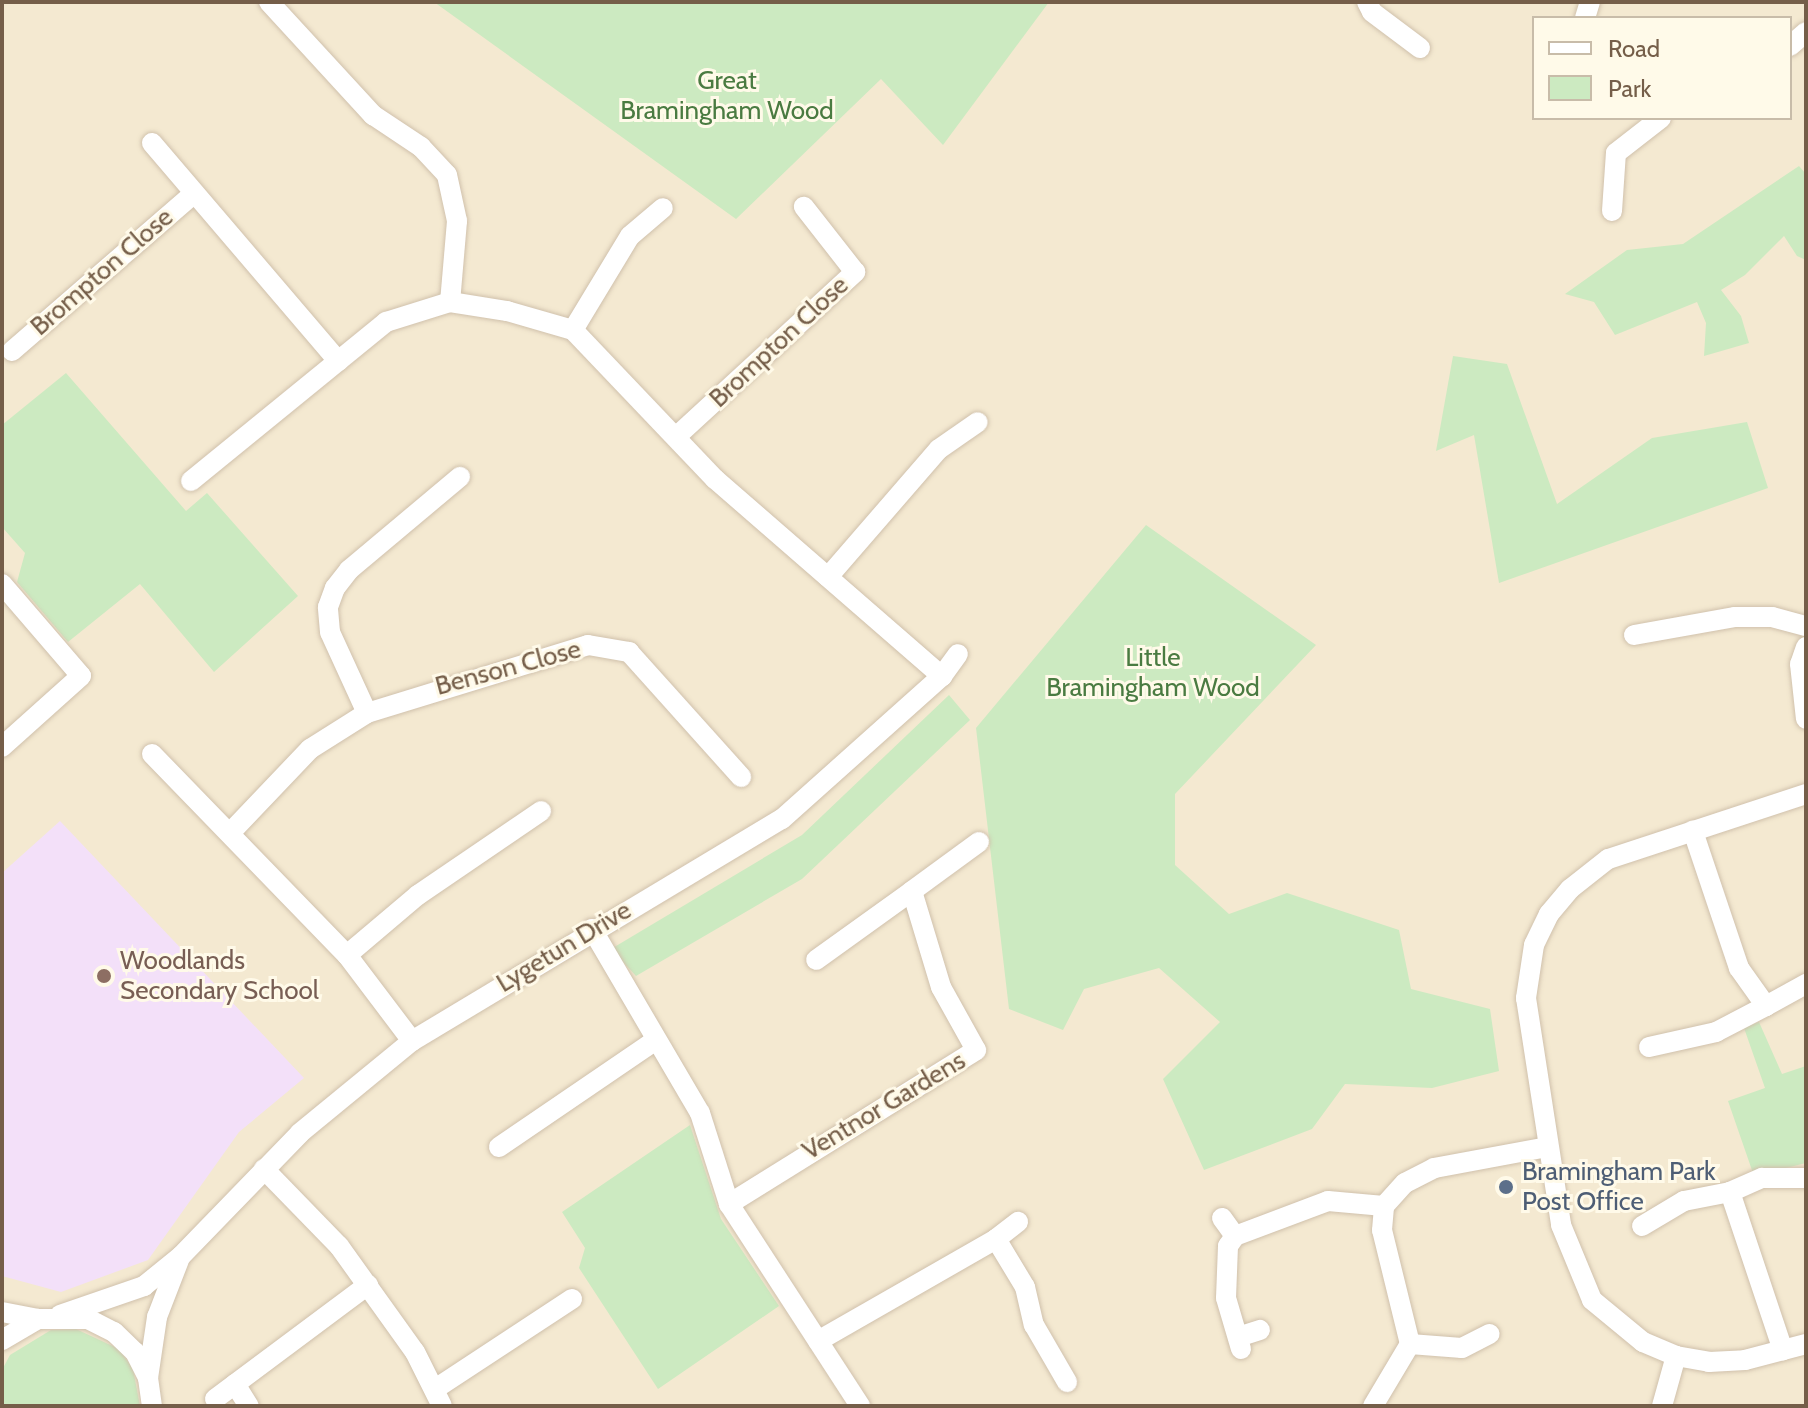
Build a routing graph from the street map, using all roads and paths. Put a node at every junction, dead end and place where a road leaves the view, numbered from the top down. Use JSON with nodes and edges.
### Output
{"nodes":[{"id":1,"x":269,"y":2,"type":"edge"},
{"id":2,"x":1367,"y":2,"type":"edge"},
{"id":3,"x":1420,"y":48,"type":"dead end"},
{"id":4,"x":1658,"y":120,"type":"edge"},
{"id":5,"x":152,"y":143,"type":"dead end"},
{"id":6,"x":193,"y":194,"type":"junction"},
{"id":7,"x":804,"y":207,"type":"dead end"},
{"id":8,"x":663,"y":208,"type":"dead end"},
{"id":9,"x":1612,"y":211,"type":"dead end"},
{"id":10,"x":450,"y":302,"type":"junction"},
{"id":11,"x":573,"y":330,"type":"junction"},
{"id":12,"x":12,"y":351,"type":"dead end"},
{"id":13,"x":338,"y":361,"type":"junction"},
{"id":14,"x":978,"y":422,"type":"dead end"},
{"id":15,"x":678,"y":435,"type":"junction"},
{"id":16,"x":460,"y":477,"type":"dead end"},
{"id":17,"x":191,"y":481,"type":"dead end"},
{"id":18,"x":828,"y":577,"type":"junction"},
{"id":19,"x":2,"y":584,"type":"edge"},
{"id":20,"x":1806,"y":626,"type":"edge"},
{"id":21,"x":1634,"y":635,"type":"dead end"},
{"id":22,"x":1806,"y":647,"type":"edge"},
{"id":23,"x":958,"y":654,"type":"dead end"},
{"id":24,"x":942,"y":676,"type":"junction"},
{"id":25,"x":367,"y":713,"type":"junction"},
{"id":26,"x":1806,"y":719,"type":"edge"},
{"id":27,"x":2,"y":747,"type":"edge"},
{"id":28,"x":152,"y":754,"type":"dead end"},
{"id":29,"x":741,"y":777,"type":"dead end"},
{"id":30,"x":1806,"y":794,"type":"edge"},
{"id":31,"x":541,"y":811,"type":"dead end"},
{"id":32,"x":1693,"y":831,"type":"junction"},
{"id":33,"x":230,"y":833,"type":"junction"},
{"id":34,"x":979,"y":842,"type":"dead end"},
{"id":35,"x":912,"y":891,"type":"junction"},
{"id":36,"x":592,"y":929,"type":"junction"},
{"id":37,"x":347,"y":955,"type":"junction"},
{"id":38,"x":816,"y":960,"type":"dead end"},
{"id":39,"x":1806,"y":984,"type":"edge"},
{"id":40,"x":1766,"y":1006,"type":"junction"},
{"id":41,"x":656,"y":1040,"type":"junction"},
{"id":42,"x":412,"y":1041,"type":"junction"},
{"id":43,"x":1649,"y":1047,"type":"dead end"},
{"id":44,"x":499,"y":1147,"type":"dead end"},
{"id":45,"x":1547,"y":1147,"type":"junction"},
{"id":46,"x":264,"y":1169,"type":"junction"},
{"id":47,"x":1806,"y":1178,"type":"edge"},
{"id":48,"x":1730,"y":1192,"type":"junction"},
{"id":49,"x":729,"y":1204,"type":"junction"},
{"id":50,"x":1384,"y":1206,"type":"junction"},
{"id":51,"x":1222,"y":1218,"type":"dead end"},
{"id":52,"x":1018,"y":1222,"type":"dead end"},
{"id":53,"x":1642,"y":1226,"type":"dead end"},
{"id":54,"x":1235,"y":1236,"type":"junction"},
{"id":55,"x":996,"y":1239,"type":"junction"},
{"id":56,"x":181,"y":1256,"type":"junction"},
{"id":57,"x":368,"y":1285,"type":"junction"},
{"id":58,"x":572,"y":1299,"type":"dead end"},
{"id":59,"x":2,"y":1312,"type":"edge"},
{"id":60,"x":60,"y":1315,"type":"junction"},
{"id":61,"x":38,"y":1319,"type":"junction"},
{"id":62,"x":1260,"y":1330,"type":"dead end"},
{"id":63,"x":1490,"y":1334,"type":"dead end"},
{"id":64,"x":2,"y":1340,"type":"edge"},
{"id":65,"x":818,"y":1341,"type":"junction"},
{"id":66,"x":1410,"y":1344,"type":"junction"},
{"id":67,"x":1806,"y":1344,"type":"edge"},
{"id":68,"x":1783,"y":1350,"type":"junction"},
{"id":69,"x":1676,"y":1356,"type":"junction"},
{"id":70,"x":148,"y":1378,"type":"junction"},
{"id":71,"x":1067,"y":1382,"type":"dead end"},
{"id":72,"x":235,"y":1384,"type":"junction"},
{"id":73,"x":438,"y":1398,"type":"edge"},
{"id":74,"x":215,"y":1399,"type":"dead end"},
{"id":75,"x":152,"y":1406,"type":"edge"},
{"id":76,"x":249,"y":1406,"type":"edge"},
{"id":77,"x":860,"y":1406,"type":"edge"},
{"id":78,"x":1373,"y":1406,"type":"edge"},
{"id":79,"x":1662,"y":1406,"type":"edge"}],
"edges":[{"from":1,"to":10,"type":"street"},
{"from":2,"to":3,"type":"street"},
{"from":4,"to":9,"type":"street"},
{"from":5,"to":6,"type":"street","name":"Brompton Close"},
{"from":6,"to":12,"type":"street","name":"Brompton Close"},
{"from":6,"to":13,"type":"street","name":"Brompton Close"},
{"from":7,"to":15,"type":"street","name":"Brompton Close"},
{"from":8,"to":11,"type":"street"},
{"from":10,"to":11,"type":"street"},
{"from":10,"to":13,"type":"street"},
{"from":11,"to":15,"type":"street"},
{"from":13,"to":17,"type":"street"},
{"from":14,"to":18,"type":"street"},
{"from":15,"to":18,"type":"street"},
{"from":16,"to":25,"type":"street"},
{"from":18,"to":24,"type":"street"},
{"from":19,"to":27,"type":"street"},
{"from":20,"to":21,"type":"street"},
{"from":22,"to":26,"type":"street"},
{"from":23,"to":24,"type":"street","name":"Lygetun Drive"},
{"from":24,"to":36,"type":"street","name":"Lygetun Drive"},
{"from":25,"to":29,"type":"street","name":"Benson Close"},
{"from":25,"to":33,"type":"street","name":"Benson Close"},
{"from":28,"to":33,"type":"street"},
{"from":30,"to":32,"type":"street"},
{"from":31,"to":37,"type":"street"},
{"from":32,"to":40,"type":"street"},
{"from":32,"to":45,"type":"street"},
{"from":33,"to":37,"type":"street"},
{"from":34,"to":35,"type":"street"},
{"from":35,"to":38,"type":"street"},
{"from":35,"to":49,"type":"street","name":"Ventnor Gardens"},
{"from":36,"to":41,"type":"street"},
{"from":36,"to":42,"type":"street","name":"Lygetun Drive"},
{"from":37,"to":42,"type":"street"},
{"from":39,"to":40,"type":"street"},
{"from":40,"to":43,"type":"street"},
{"from":41,"to":44,"type":"street"},
{"from":41,"to":49,"type":"street"},
{"from":42,"to":46,"type":"street","name":"Lygetun Drive"},
{"from":45,"to":50,"type":"street"},
{"from":45,"to":69,"type":"street"},
{"from":46,"to":56,"type":"street","name":"Lygetun Drive"},
{"from":46,"to":57,"type":"street"},
{"from":47,"to":48,"type":"street"},
{"from":48,"to":53,"type":"street"},
{"from":48,"to":68,"type":"street"},
{"from":49,"to":65,"type":"street"},
{"from":50,"to":54,"type":"street"},
{"from":50,"to":66,"type":"street"},
{"from":51,"to":54,"type":"street"},
{"from":52,"to":55,"type":"street"},
{"from":54,"to":62,"type":"street"},
{"from":55,"to":65,"type":"street"},
{"from":55,"to":71,"type":"street"},
{"from":56,"to":60,"type":"street"},
{"from":56,"to":70,"type":"street"},
{"from":57,"to":72,"type":"street"},
{"from":57,"to":73,"type":"street"},
{"from":58,"to":73,"type":"street"},
{"from":59,"to":61,"type":"street"},
{"from":60,"to":61,"type":"street"},
{"from":60,"to":70,"type":"street"},
{"from":61,"to":64,"type":"street"},
{"from":63,"to":66,"type":"street"},
{"from":65,"to":77,"type":"street"},
{"from":66,"to":78,"type":"street"},
{"from":67,"to":68,"type":"street"},
{"from":68,"to":69,"type":"street"},
{"from":69,"to":79,"type":"street"},
{"from":70,"to":75,"type":"street"},
{"from":72,"to":74,"type":"street"},
{"from":72,"to":76,"type":"street"}]}
